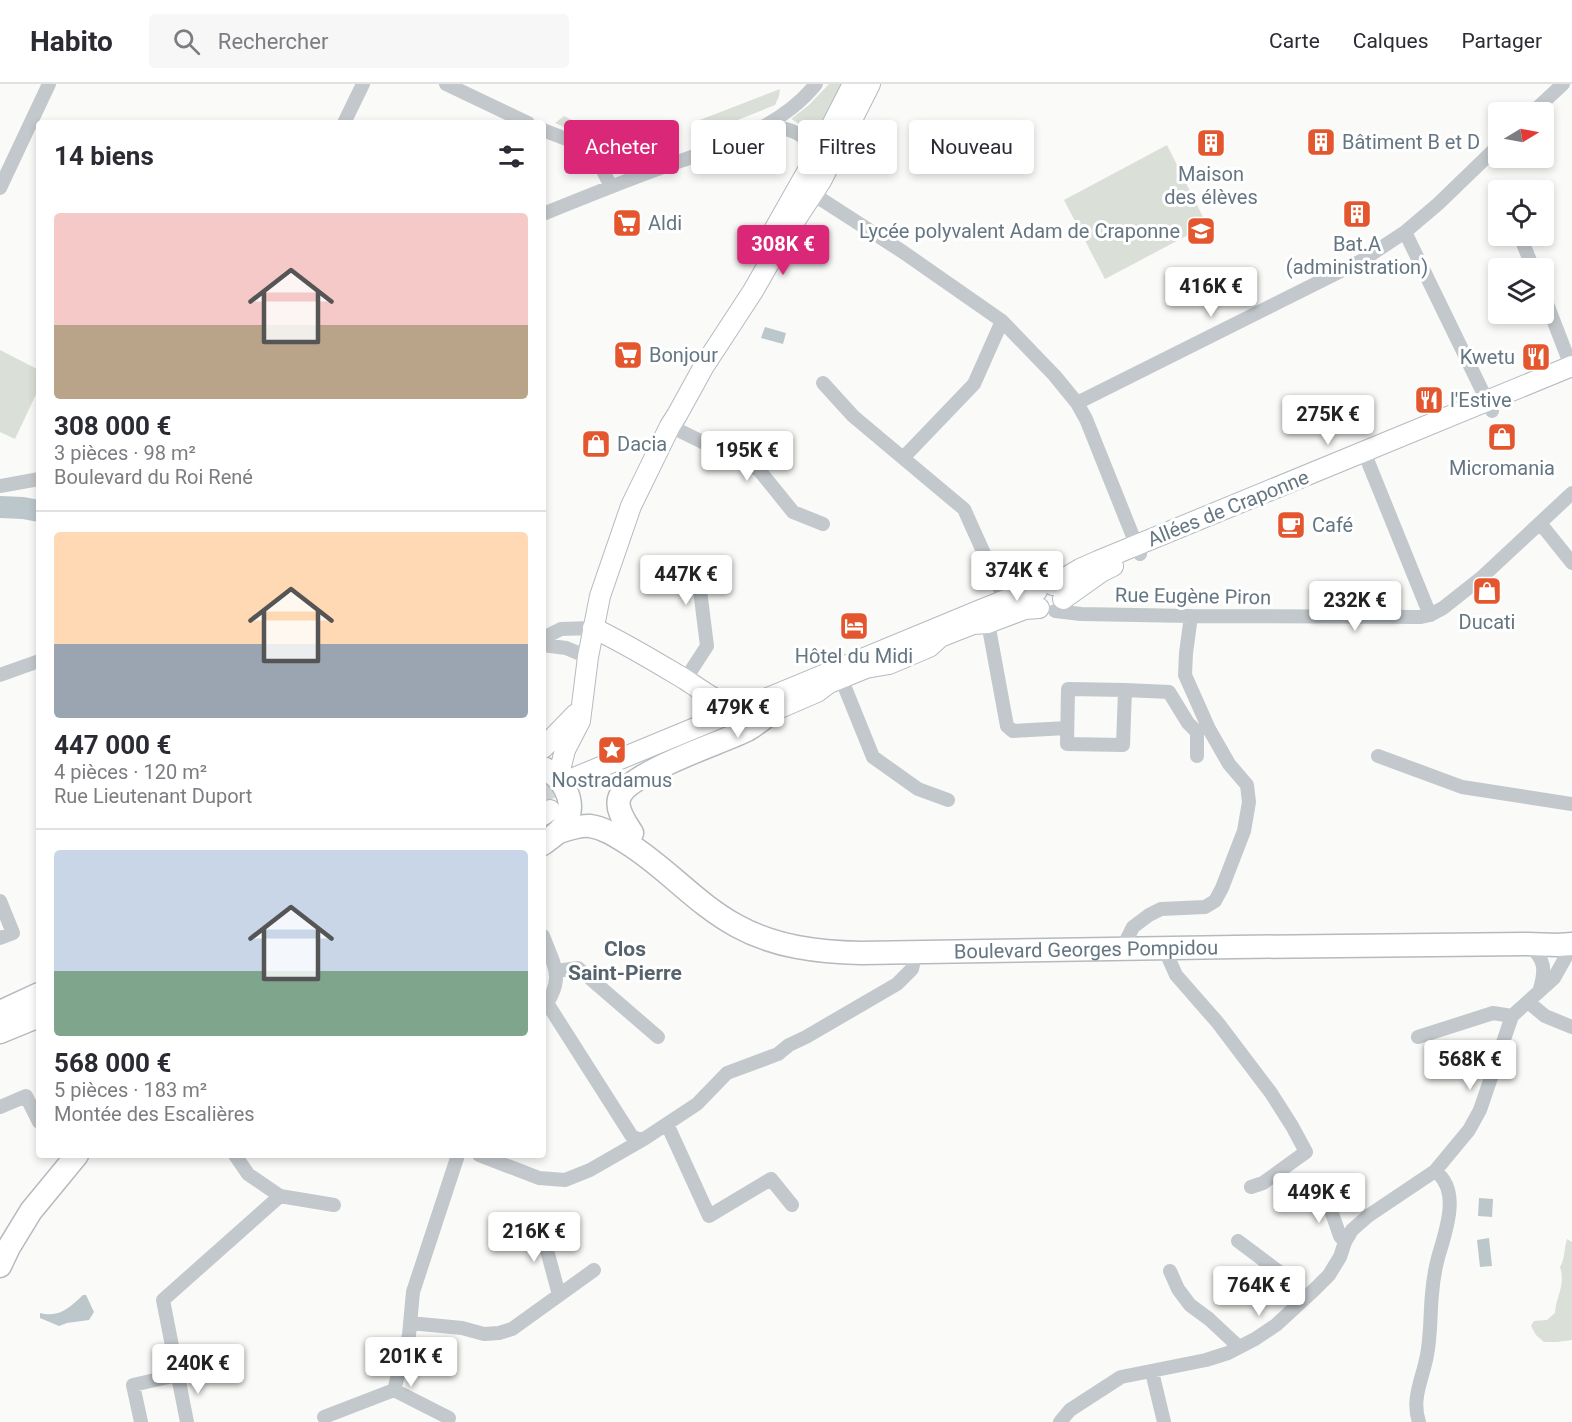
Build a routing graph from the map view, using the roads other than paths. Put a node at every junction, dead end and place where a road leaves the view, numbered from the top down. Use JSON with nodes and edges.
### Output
{"nodes":[{"id":1,"x":48,"y":84,"type":"edge"},
{"id":2,"x":363,"y":84,"type":"edge"},
{"id":3,"x":446,"y":84,"type":"edge"},
{"id":4,"x":816,"y":84,"type":"edge"},
{"id":5,"x":853,"y":84,"type":"edge"},
{"id":6,"x":870,"y":84,"type":"edge"},
{"id":7,"x":1563,"y":84,"type":"edge"},
{"id":8,"x":1544,"y":102,"type":"edge"},
{"id":9,"x":345,"y":120,"type":"edge"},
{"id":10,"x":522,"y":120,"type":"edge"},
{"id":11,"x":776,"y":120,"type":"edge"},
{"id":12,"x":834,"y":120,"type":"edge"},
{"id":13,"x":546,"y":131,"type":"edge"},
{"id":14,"x":1488,"y":156,"type":"edge"},
{"id":15,"x":691,"y":157,"type":"edge"},
{"id":16,"x":806,"y":174,"type":"edge"},
{"id":17,"x":611,"y":187,"type":"junction"},
{"id":18,"x":0,"y":188,"type":"edge"},
{"id":19,"x":813,"y":194,"type":"junction"},
{"id":20,"x":546,"y":213,"type":"edge"},
{"id":21,"x":1405,"y":232,"type":"junction"},
{"id":22,"x":1002,"y":321,"type":"junction"},
{"id":23,"x":1554,"y":321,"type":"edge"},
{"id":24,"x":722,"y":338,"type":"junction"},
{"id":25,"x":1572,"y":366,"type":"edge"},
{"id":26,"x":1572,"y":378,"type":"edge"},
{"id":27,"x":823,"y":383,"type":"dead end"},
{"id":28,"x":1077,"y":403,"type":"junction"},
{"id":29,"x":1489,"y":406,"type":"junction"},
{"id":30,"x":670,"y":426,"type":"junction"},
{"id":31,"x":1366,"y":457,"type":"junction"},
{"id":32,"x":903,"y":458,"type":"junction"},
{"id":33,"x":36,"y":480,"type":"edge"},
{"id":34,"x":0,"y":486,"type":"edge"},
{"id":35,"x":1572,"y":493,"type":"edge"},
{"id":36,"x":823,"y":524,"type":"dead end"},
{"id":37,"x":1540,"y":524,"type":"junction"},
{"id":38,"x":1138,"y":550,"type":"junction"},
{"id":39,"x":1572,"y":563,"type":"edge"},
{"id":40,"x":724,"y":567,"type":"dead end"},
{"id":41,"x":1049,"y":599,"type":"junction"},
{"id":42,"x":1005,"y":600,"type":"junction"},
{"id":43,"x":1430,"y":615,"type":"junction"},
{"id":44,"x":986,"y":616,"type":"junction"},
{"id":45,"x":1191,"y":616,"type":"junction"},
{"id":46,"x":593,"y":628,"type":"junction"},
{"id":47,"x":546,"y":636,"type":"edge"},
{"id":48,"x":546,"y":645,"type":"edge"},
{"id":49,"x":588,"y":657,"type":"junction"},
{"id":50,"x":36,"y":662,"type":"edge"},
{"id":51,"x":0,"y":675,"type":"edge"},
{"id":52,"x":841,"y":678,"type":"junction"},
{"id":53,"x":685,"y":680,"type":"junction"},
{"id":54,"x":1125,"y":690,"type":"junction"},
{"id":55,"x":1169,"y":692,"type":"junction"},
{"id":56,"x":1193,"y":692,"type":"junction"},
{"id":57,"x":738,"y":709,"type":"junction"},
{"id":58,"x":580,"y":710,"type":"junction"},
{"id":59,"x":773,"y":711,"type":"junction"},
{"id":60,"x":1067,"y":728,"type":"junction"},
{"id":61,"x":695,"y":729,"type":"junction"},
{"id":62,"x":546,"y":745,"type":"edge"},
{"id":63,"x":1197,"y":756,"type":"dead end"},
{"id":64,"x":1378,"y":756,"type":"dead end"},
{"id":65,"x":559,"y":791,"type":"edge"},
{"id":66,"x":948,"y":800,"type":"dead end"},
{"id":67,"x":1572,"y":804,"type":"edge"},
{"id":68,"x":632,"y":833,"type":"junction"},
{"id":69,"x":551,"y":838,"type":"edge"},
{"id":70,"x":643,"y":853,"type":"junction"},
{"id":71,"x":0,"y":901,"type":"edge"},
{"id":72,"x":7,"y":936,"type":"edge"},
{"id":73,"x":546,"y":944,"type":"edge"},
{"id":74,"x":1527,"y":944,"type":"junction"},
{"id":75,"x":1567,"y":945,"type":"edge"},
{"id":76,"x":1125,"y":948,"type":"junction"},
{"id":77,"x":1164,"y":948,"type":"junction"},
{"id":78,"x":916,"y":952,"type":"junction"},
{"id":79,"x":556,"y":972,"type":"junction"},
{"id":80,"x":1539,"y":992,"type":"junction"},
{"id":81,"x":36,"y":995,"type":"edge"},
{"id":82,"x":36,"y":1000,"type":"edge"},
{"id":83,"x":1528,"y":1002,"type":"junction"},
{"id":84,"x":546,"y":1004,"type":"edge"},
{"id":85,"x":546,"y":1008,"type":"edge"},
{"id":86,"x":0,"y":1013,"type":"edge"},
{"id":87,"x":36,"y":1017,"type":"edge"},
{"id":88,"x":1512,"y":1017,"type":"junction"},
{"id":89,"x":1572,"y":1027,"type":"edge"},
{"id":90,"x":0,"y":1032,"type":"edge"},
{"id":91,"x":658,"y":1037,"type":"dead end"},
{"id":92,"x":1418,"y":1037,"type":"dead end"},
{"id":93,"x":0,"y":1107,"type":"edge"},
{"id":94,"x":36,"y":1116,"type":"edge"},
{"id":95,"x":667,"y":1124,"type":"junction"},
{"id":96,"x":644,"y":1139,"type":"junction"},
{"id":97,"x":60,"y":1158,"type":"edge"},
{"id":98,"x":75,"y":1158,"type":"edge"},
{"id":99,"x":237,"y":1158,"type":"edge"},
{"id":100,"x":457,"y":1158,"type":"edge"},
{"id":101,"x":487,"y":1158,"type":"edge"},
{"id":102,"x":1435,"y":1171,"type":"junction"},
{"id":103,"x":1251,"y":1187,"type":"dead end"},
{"id":104,"x":1323,"y":1188,"type":"dead end"},
{"id":105,"x":280,"y":1196,"type":"junction"},
{"id":106,"x":334,"y":1205,"type":"dead end"},
{"id":107,"x":792,"y":1205,"type":"dead end"},
{"id":108,"x":540,"y":1224,"type":"dead end"},
{"id":109,"x":0,"y":1241,"type":"edge"},
{"id":110,"x":1238,"y":1241,"type":"dead end"},
{"id":111,"x":1345,"y":1242,"type":"junction"},
{"id":112,"x":0,"y":1266,"type":"edge"},
{"id":113,"x":594,"y":1269,"type":"dead end"},
{"id":114,"x":1170,"y":1271,"type":"dead end"},
{"id":115,"x":560,"y":1295,"type":"junction"},
{"id":116,"x":1302,"y":1301,"type":"junction"},
{"id":117,"x":410,"y":1323,"type":"junction"},
{"id":118,"x":1239,"y":1347,"type":"junction"},
{"id":119,"x":1152,"y":1372,"type":"junction"},
{"id":120,"x":177,"y":1375,"type":"junction"},
{"id":121,"x":394,"y":1390,"type":"junction"},
{"id":122,"x":324,"y":1417,"type":"dead end"},
{"id":123,"x":449,"y":1418,"type":"dead end"},
{"id":124,"x":141,"y":1422,"type":"edge"},
{"id":125,"x":187,"y":1422,"type":"edge"},
{"id":126,"x":1060,"y":1422,"type":"edge"},
{"id":127,"x":1164,"y":1422,"type":"edge"},
{"id":128,"x":1419,"y":1422,"type":"edge"}],
"edges":[{"from":1,"to":18,"type":"street"},
{"from":2,"to":9,"type":"street"},
{"from":3,"to":10,"type":"street"},
{"from":4,"to":11,"type":"street"},
{"from":5,"to":12,"type":"main road"},
{"from":6,"to":19,"type":"main road"},
{"from":7,"to":8,"type":"street"},
{"from":13,"to":17,"type":"street"},
{"from":14,"to":21,"type":"street"},
{"from":15,"to":17,"type":"street"},
{"from":16,"to":24,"type":"main road"},
{"from":17,"to":20,"type":"street"},
{"from":19,"to":22,"type":"street"},
{"from":19,"to":24,"type":"main road"},
{"from":21,"to":28,"type":"street"},
{"from":21,"to":29,"type":"street"},
{"from":22,"to":28,"type":"street"},
{"from":22,"to":32,"type":"street"},
{"from":23,"to":25,"type":"street"},
{"from":24,"to":30,"type":"main road"},
{"from":25,"to":29,"type":"main road","name":"Allées de Craponne"},
{"from":26,"to":29,"type":"main road","name":"Allées de Craponne"},
{"from":27,"to":32,"type":"street"},
{"from":28,"to":38,"type":"street"},
{"from":29,"to":31,"type":"main road","name":"Allées de Craponne"},
{"from":30,"to":36,"type":"street"},
{"from":30,"to":46,"type":"main road"},
{"from":31,"to":38,"type":"main road","name":"Allées de Craponne"},
{"from":31,"to":43,"type":"street"},
{"from":32,"to":42,"type":"street"},
{"from":33,"to":34,"type":"street"},
{"from":35,"to":37,"type":"street"},
{"from":37,"to":39,"type":"street"},
{"from":37,"to":43,"type":"street"},
{"from":38,"to":41,"type":"main road","name":"Allées de Craponne"},
{"from":40,"to":53,"type":"street"},
{"from":41,"to":42,"type":"main road","name":"Allées de Craponne"},
{"from":41,"to":44,"type":"main road","name":"Allées de Craponne"},
{"from":41,"to":45,"type":"street","name":"Rue Eugène Piron"},
{"from":42,"to":44,"type":"main road","name":"Allées de Craponne"},
{"from":43,"to":45,"type":"street","name":"Rue Eugène Piron"},
{"from":44,"to":52,"type":"main road","name":"Allées de Craponne"},
{"from":44,"to":57,"type":"main road","name":"Allées de Craponne"},
{"from":44,"to":60,"type":"street"},
{"from":45,"to":56,"type":"street"},
{"from":46,"to":47,"type":"street"},
{"from":46,"to":49,"type":"main road"},
{"from":46,"to":53,"type":"main road"},
{"from":48,"to":49,"type":"street"},
{"from":49,"to":58,"type":"main road"},
{"from":50,"to":51,"type":"street"},
{"from":52,"to":59,"type":"main road","name":"Allées de Craponne"},
{"from":52,"to":66,"type":"street"},
{"from":53,"to":57,"type":"main road"},
{"from":54,"to":55,"type":"street"},
{"from":54,"to":60,"type":"street"},
{"from":54,"to":60,"type":"street"},
{"from":55,"to":56,"type":"street"},
{"from":55,"to":63,"type":"street"},
{"from":56,"to":76,"type":"street"},
{"from":57,"to":61,"type":"main road","name":"Allées de Craponne"},
{"from":58,"to":62,"type":"main road"},
{"from":58,"to":65,"type":"main road"},
{"from":59,"to":61,"type":"main road"},
{"from":59,"to":65,"type":"main road","name":"Allées de Craponne"},
{"from":59,"to":68,"type":"main road","name":"Boulevard Georges Pompidou"},
{"from":61,"to":65,"type":"main road","name":"Allées de Craponne"},
{"from":64,"to":67,"type":"street"},
{"from":65,"to":68,"type":"main road"},
{"from":65,"to":69,"type":"main road"},
{"from":68,"to":70,"type":"main road","name":"Boulevard Georges Pompidou"},
{"from":69,"to":70,"type":"main road","name":"Boulevard Georges Pompidou"},
{"from":70,"to":78,"type":"main road","name":"Boulevard Georges Pompidou"},
{"from":71,"to":72,"type":"street"},
{"from":73,"to":79,"type":"street"},
{"from":74,"to":75,"type":"main road","name":"Boulevard Georges Pompidou"},
{"from":74,"to":77,"type":"main road","name":"Boulevard Georges Pompidou"},
{"from":74,"to":80,"type":"street"},
{"from":75,"to":80,"type":"street"},
{"from":76,"to":77,"type":"main road","name":"Boulevard Georges Pompidou"},
{"from":76,"to":78,"type":"main road","name":"Boulevard Georges Pompidou"},
{"from":77,"to":103,"type":"street"},
{"from":78,"to":95,"type":"street"},
{"from":79,"to":84,"type":"street"},
{"from":79,"to":91,"type":"street"},
{"from":80,"to":83,"type":"street"},
{"from":81,"to":86,"type":"main road"},
{"from":82,"to":86,"type":"main road"},
{"from":83,"to":88,"type":"street"},
{"from":83,"to":89,"type":"street"},
{"from":85,"to":96,"type":"street"},
{"from":87,"to":90,"type":"main road"},
{"from":88,"to":92,"type":"street"},
{"from":88,"to":102,"type":"street"},
{"from":93,"to":94,"type":"street"},
{"from":95,"to":96,"type":"street"},
{"from":95,"to":107,"type":"street"},
{"from":96,"to":101,"type":"street"},
{"from":97,"to":109,"type":"main road"},
{"from":98,"to":112,"type":"main road"},
{"from":99,"to":105,"type":"street"},
{"from":100,"to":117,"type":"street"},
{"from":102,"to":111,"type":"street"},
{"from":102,"to":128,"type":"street"},
{"from":104,"to":111,"type":"street"},
{"from":105,"to":106,"type":"street"},
{"from":105,"to":120,"type":"street"},
{"from":108,"to":115,"type":"street"},
{"from":110,"to":116,"type":"street"},
{"from":111,"to":116,"type":"street"},
{"from":113,"to":115,"type":"street"},
{"from":114,"to":118,"type":"street"},
{"from":115,"to":117,"type":"street"},
{"from":116,"to":118,"type":"street"},
{"from":117,"to":121,"type":"street"},
{"from":118,"to":119,"type":"street"},
{"from":119,"to":126,"type":"street"},
{"from":119,"to":127,"type":"street"},
{"from":120,"to":124,"type":"street"},
{"from":120,"to":125,"type":"street"},
{"from":121,"to":122,"type":"street"},
{"from":121,"to":123,"type":"street"}]}
